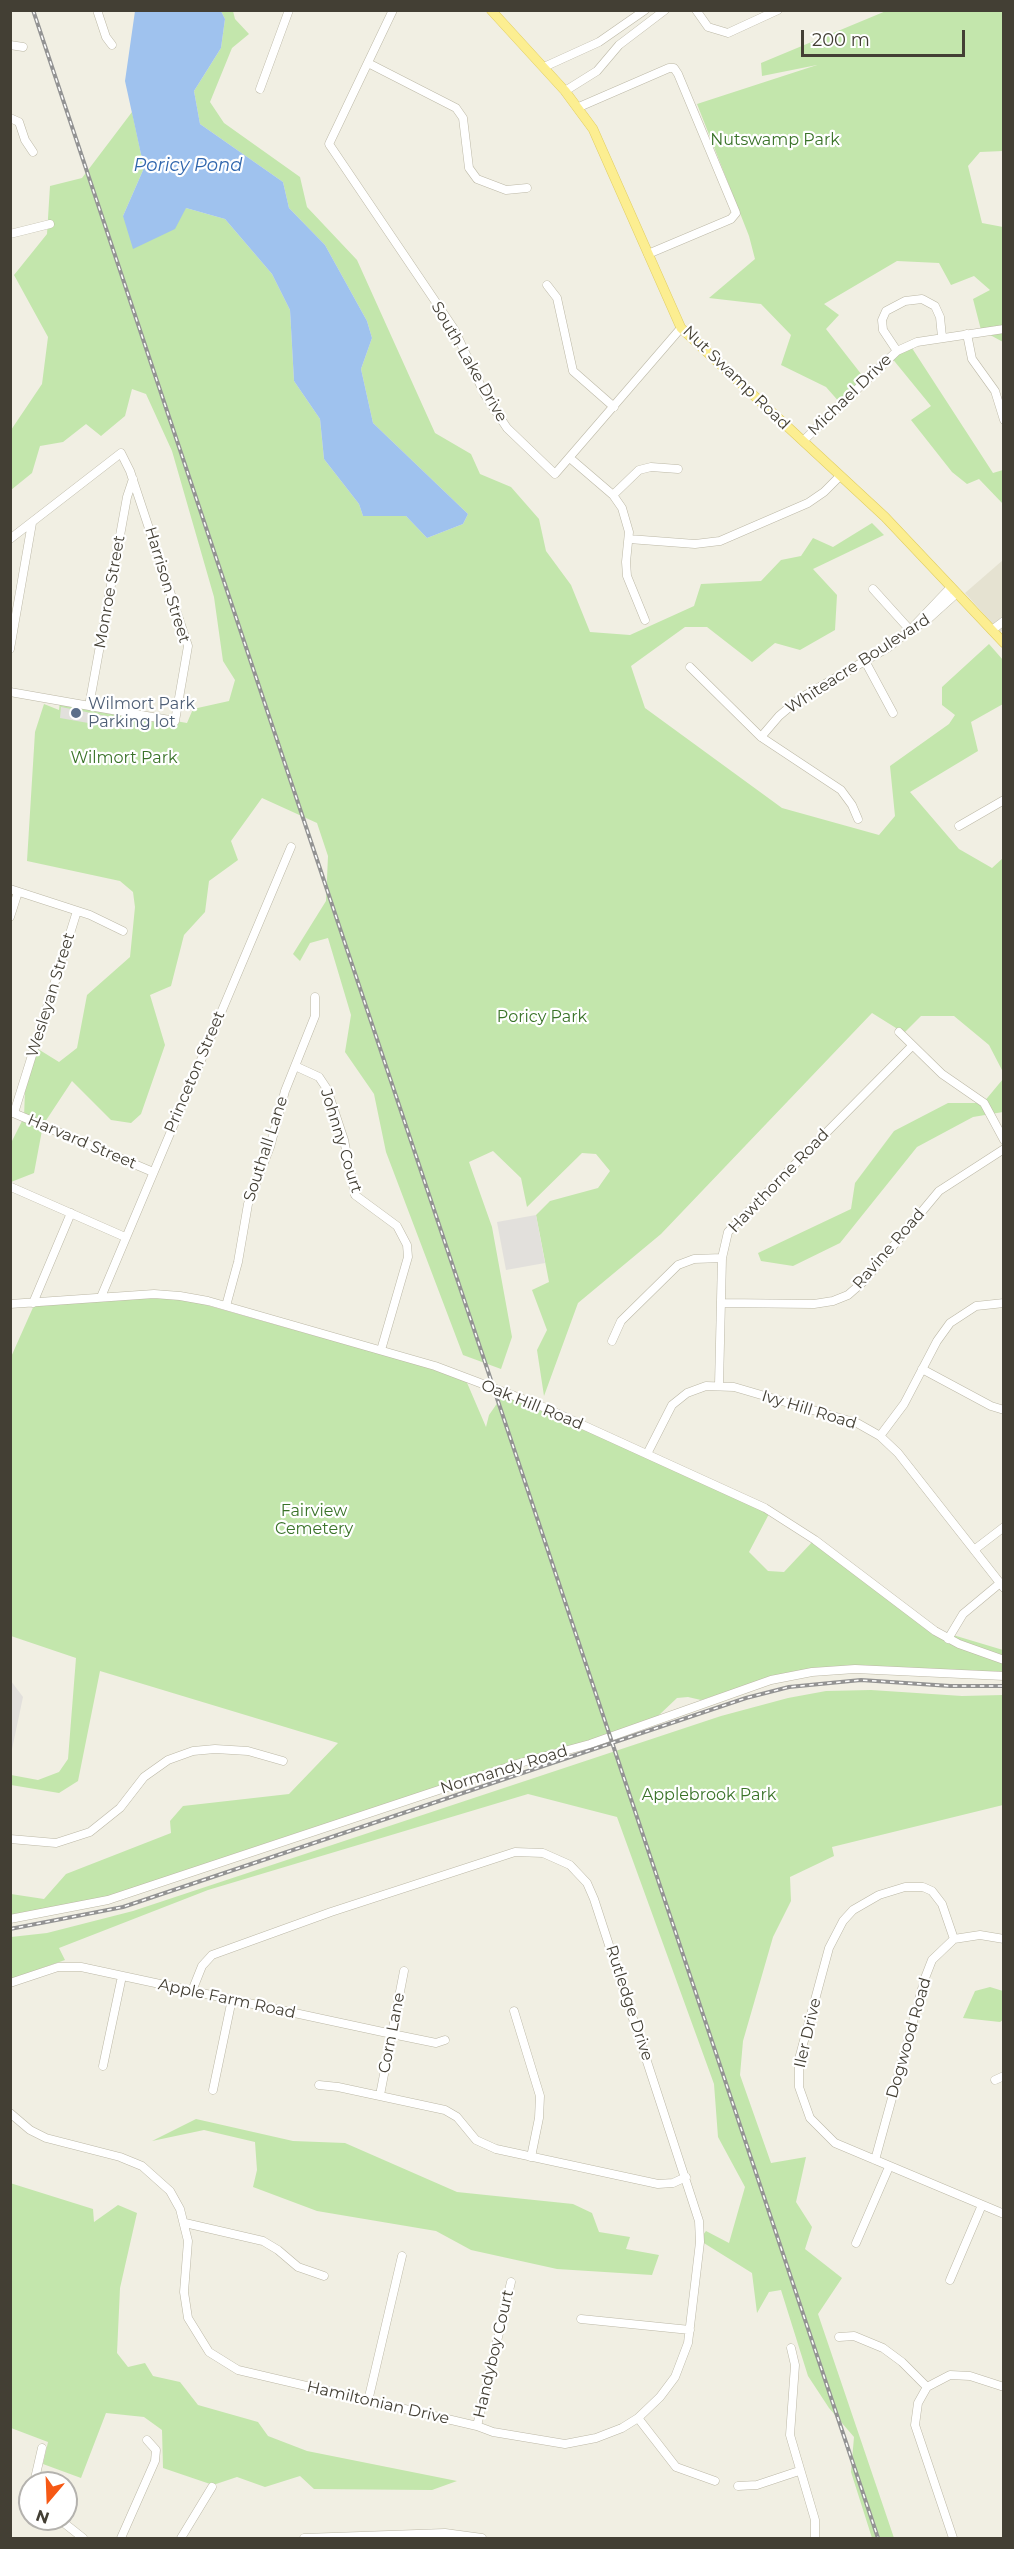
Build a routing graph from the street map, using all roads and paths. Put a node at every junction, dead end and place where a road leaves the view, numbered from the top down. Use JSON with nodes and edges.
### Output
{"nodes":[{"id":1,"x":97,"y":10,"type":"edge"},
{"id":2,"x":289,"y":10,"type":"edge"},
{"id":3,"x":393,"y":10,"type":"edge"},
{"id":4,"x":491,"y":10,"type":"edge"},
{"id":5,"x":665,"y":10,"type":"edge"},
{"id":6,"x":696,"y":10,"type":"edge"},
{"id":7,"x":777,"y":10,"type":"edge"},
{"id":8,"x":644,"y":11,"type":"edge"},
{"id":9,"x":650,"y":21,"type":"junction"},
{"id":10,"x":611,"y":34,"type":"junction"},
{"id":11,"x":10,"y":45,"type":"edge"},
{"id":12,"x":112,"y":45,"type":"dead end"},
{"id":13,"x":619,"y":45,"type":"junction"},
{"id":14,"x":22,"y":47,"type":"dead end"},
{"id":15,"x":369,"y":63,"type":"junction"},
{"id":16,"x":544,"y":68,"type":"junction"},
{"id":17,"x":260,"y":89,"type":"dead end"},
{"id":18,"x":565,"y":90,"type":"junction"},
{"id":19,"x":579,"y":107,"type":"junction"},
{"id":20,"x":10,"y":118,"type":"edge"},
{"id":21,"x":33,"y":152,"type":"dead end"},
{"id":22,"x":527,"y":188,"type":"dead end"},
{"id":23,"x":50,"y":224,"type":"dead end"},
{"id":24,"x":10,"y":234,"type":"edge"},
{"id":25,"x":648,"y":254,"type":"junction"},
{"id":26,"x":547,"y":285,"type":"dead end"},
{"id":27,"x":681,"y":328,"type":"junction"},
{"id":28,"x":1004,"y":329,"type":"edge"},
{"id":29,"x":967,"y":334,"type":"junction"},
{"id":30,"x":942,"y":338,"type":"junction"},
{"id":31,"x":897,"y":351,"type":"junction"},
{"id":32,"x":614,"y":407,"type":"junction"},
{"id":33,"x":1004,"y":420,"type":"edge"},
{"id":34,"x":803,"y":441,"type":"junction"},
{"id":35,"x":571,"y":459,"type":"junction"},
{"id":36,"x":678,"y":470,"type":"dead end"},
{"id":37,"x":840,"y":476,"type":"junction"},
{"id":38,"x":133,"y":479,"type":"junction"},
{"id":39,"x":613,"y":495,"type":"junction"},
{"id":40,"x":32,"y":523,"type":"junction"},
{"id":41,"x":10,"y":539,"type":"edge"},
{"id":42,"x":629,"y":539,"type":"junction"},
{"id":43,"x":873,"y":589,"type":"dead end"},
{"id":44,"x":954,"y":590,"type":"junction"},
{"id":45,"x":645,"y":620,"type":"dead end"},
{"id":46,"x":1004,"y":621,"type":"edge"},
{"id":47,"x":910,"y":630,"type":"junction"},
{"id":48,"x":992,"y":630,"type":"junction"},
{"id":49,"x":1004,"y":643,"type":"edge"},
{"id":50,"x":10,"y":649,"type":"edge"},
{"id":51,"x":866,"y":661,"type":"junction"},
{"id":52,"x":690,"y":667,"type":"dead end"},
{"id":53,"x":10,"y":692,"type":"edge"},
{"id":54,"x":89,"y":706,"type":"junction"},
{"id":55,"x":893,"y":713,"type":"dead end"},
{"id":56,"x":761,"y":737,"type":"junction"},
{"id":57,"x":1004,"y":800,"type":"edge"},
{"id":58,"x":858,"y":819,"type":"dead end"},
{"id":59,"x":959,"y":826,"type":"dead end"},
{"id":60,"x":291,"y":847,"type":"dead end"},
{"id":61,"x":14,"y":890,"type":"edge"},
{"id":62,"x":77,"y":911,"type":"junction"},
{"id":63,"x":10,"y":917,"type":"edge"},
{"id":64,"x":123,"y":931,"type":"dead end"},
{"id":65,"x":315,"y":997,"type":"dead end"},
{"id":66,"x":899,"y":1032,"type":"dead end"},
{"id":67,"x":912,"y":1046,"type":"junction"},
{"id":68,"x":295,"y":1065,"type":"junction"},
{"id":69,"x":12,"y":1113,"type":"edge"},
{"id":70,"x":1004,"y":1140,"type":"edge"},
{"id":71,"x":1004,"y":1149,"type":"edge"},
{"id":72,"x":153,"y":1172,"type":"junction"},
{"id":73,"x":11,"y":1187,"type":"edge"},
{"id":74,"x":71,"y":1213,"type":"junction"},
{"id":75,"x":125,"y":1237,"type":"junction"},
{"id":76,"x":722,"y":1258,"type":"junction"},
{"id":77,"x":101,"y":1297,"type":"junction"},
{"id":78,"x":33,"y":1303,"type":"junction"},
{"id":79,"x":721,"y":1303,"type":"junction"},
{"id":80,"x":1004,"y":1303,"type":"edge"},
{"id":81,"x":10,"y":1304,"type":"edge"},
{"id":82,"x":226,"y":1306,"type":"junction"},
{"id":83,"x":612,"y":1341,"type":"dead end"},
{"id":84,"x":381,"y":1350,"type":"junction"},
{"id":85,"x":922,"y":1369,"type":"junction"},
{"id":86,"x":719,"y":1385,"type":"junction"},
{"id":87,"x":1004,"y":1410,"type":"edge"},
{"id":88,"x":880,"y":1436,"type":"junction"},
{"id":89,"x":647,"y":1454,"type":"junction"},
{"id":90,"x":1004,"y":1527,"type":"edge"},
{"id":91,"x":974,"y":1550,"type":"junction"},
{"id":92,"x":1001,"y":1586,"type":"edge"},
{"id":93,"x":948,"y":1639,"type":"junction"},
{"id":94,"x":1004,"y":1660,"type":"edge"},
{"id":95,"x":1004,"y":1676,"type":"edge"},
{"id":96,"x":283,"y":1761,"type":"dead end"},
{"id":97,"x":10,"y":1839,"type":"edge"},
{"id":98,"x":10,"y":1919,"type":"edge"},
{"id":99,"x":954,"y":1939,"type":"junction"},
{"id":100,"x":1004,"y":1940,"type":"edge"},
{"id":101,"x":404,"y":1971,"type":"dead end"},
{"id":102,"x":122,"y":1976,"type":"junction"},
{"id":103,"x":10,"y":1983,"type":"edge"},
{"id":104,"x":192,"y":1991,"type":"junction"},
{"id":105,"x":232,"y":1999,"type":"junction"},
{"id":106,"x":514,"y":2011,"type":"dead end"},
{"id":107,"x":392,"y":2034,"type":"junction"},
{"id":108,"x":445,"y":2040,"type":"dead end"},
{"id":109,"x":103,"y":2066,"type":"dead end"},
{"id":110,"x":1004,"y":2076,"type":"edge"},
{"id":111,"x":995,"y":2080,"type":"dead end"},
{"id":112,"x":319,"y":2085,"type":"dead end"},
{"id":113,"x":213,"y":2090,"type":"dead end"},
{"id":114,"x":380,"y":2095,"type":"junction"},
{"id":115,"x":10,"y":2113,"type":"edge"},
{"id":116,"x":531,"y":2157,"type":"junction"},
{"id":117,"x":875,"y":2160,"type":"junction"},
{"id":118,"x":889,"y":2166,"type":"junction"},
{"id":119,"x":686,"y":2177,"type":"junction"},
{"id":120,"x":982,"y":2205,"type":"junction"},
{"id":121,"x":1004,"y":2214,"type":"edge"},
{"id":122,"x":185,"y":2223,"type":"junction"},
{"id":123,"x":856,"y":2243,"type":"dead end"},
{"id":124,"x":402,"y":2256,"type":"dead end"},
{"id":125,"x":324,"y":2276,"type":"dead end"},
{"id":126,"x":950,"y":2280,"type":"dead end"},
{"id":127,"x":511,"y":2282,"type":"dead end"},
{"id":128,"x":581,"y":2319,"type":"dead end"},
{"id":129,"x":690,"y":2330,"type":"junction"},
{"id":130,"x":839,"y":2337,"type":"dead end"},
{"id":131,"x":790,"y":2348,"type":"dead end"},
{"id":132,"x":927,"y":2387,"type":"junction"},
{"id":133,"x":1004,"y":2387,"type":"edge"},
{"id":134,"x":368,"y":2401,"type":"junction"},
{"id":135,"x":638,"y":2418,"type":"junction"},
{"id":136,"x":477,"y":2426,"type":"junction"},
{"id":137,"x":147,"y":2440,"type":"dead end"},
{"id":138,"x":42,"y":2448,"type":"dead end"},
{"id":139,"x":37,"y":2471,"type":"edge"},
{"id":140,"x":799,"y":2471,"type":"junction"},
{"id":141,"x":715,"y":2481,"type":"dead end"},
{"id":142,"x":738,"y":2486,"type":"dead end"},
{"id":143,"x":212,"y":2487,"type":"dead end"},
{"id":144,"x":430,"y":2536,"type":"edge"},
{"id":145,"x":121,"y":2538,"type":"edge"},
{"id":146,"x":181,"y":2538,"type":"edge"},
{"id":147,"x":304,"y":2538,"type":"edge"},
{"id":148,"x":482,"y":2538,"type":"edge"},
{"id":149,"x":815,"y":2538,"type":"edge"},
{"id":150,"x":953,"y":2538,"type":"edge"}],
"edges":[{"from":1,"to":12,"type":"street"},
{"from":2,"to":17,"type":"street"},
{"from":3,"to":15,"type":"street","name":"South Lake Drive"},
{"from":4,"to":16,"type":"main road","name":"Nut Swamp Road"},
{"from":5,"to":9,"type":"street"},
{"from":6,"to":7,"type":"street"},
{"from":8,"to":9,"type":"street"},
{"from":8,"to":10,"type":"street"},
{"from":9,"to":13,"type":"street"},
{"from":10,"to":13,"type":"street"},
{"from":10,"to":16,"type":"street"},
{"from":11,"to":14,"type":"street"},
{"from":13,"to":18,"type":"street"},
{"from":15,"to":22,"type":"street"},
{"from":15,"to":35,"type":"street","name":"South Lake Drive"},
{"from":16,"to":18,"type":"main road","name":"Nut Swamp Road"},
{"from":18,"to":19,"type":"main road","name":"Nut Swamp Road"},
{"from":19,"to":25,"type":"main road","name":"Nut Swamp Road"},
{"from":19,"to":25,"type":"street"},
{"from":20,"to":21,"type":"street"},
{"from":23,"to":24,"type":"street"},
{"from":25,"to":27,"type":"main road","name":"Nut Swamp Road"},
{"from":26,"to":32,"type":"street"},
{"from":27,"to":32,"type":"street","name":"South Lake Drive"},
{"from":27,"to":34,"type":"main road","name":"Nut Swamp Road"},
{"from":28,"to":29,"type":"street","name":"Michael Drive"},
{"from":29,"to":30,"type":"street","name":"Michael Drive"},
{"from":29,"to":33,"type":"street"},
{"from":30,"to":31,"type":"street","name":"Michael Drive"},
{"from":30,"to":31,"type":"street"},
{"from":31,"to":34,"type":"street","name":"Michael Drive"},
{"from":32,"to":35,"type":"street","name":"South Lake Drive"},
{"from":34,"to":37,"type":"main road","name":"Nut Swamp Road"},
{"from":35,"to":39,"type":"street"},
{"from":36,"to":39,"type":"street"},
{"from":37,"to":42,"type":"street"},
{"from":37,"to":44,"type":"main road","name":"Nut Swamp Road"},
{"from":38,"to":40,"type":"street","name":"Harrison Street"},
{"from":38,"to":54,"type":"street","name":"Monroe Street"},
{"from":38,"to":54,"type":"street","name":"Harrison Street"},
{"from":39,"to":42,"type":"street"},
{"from":40,"to":41,"type":"street"},
{"from":40,"to":50,"type":"street"},
{"from":42,"to":45,"type":"street"},
{"from":43,"to":47,"type":"street"},
{"from":44,"to":47,"type":"street","name":"Whiteacre Boulevard"},
{"from":44,"to":48,"type":"main road","name":"Nut Swamp Road"},
{"from":46,"to":48,"type":"street"},
{"from":47,"to":51,"type":"street","name":"Whiteacre Boulevard"},
{"from":48,"to":49,"type":"main road","name":"Nut Swamp Road"},
{"from":51,"to":55,"type":"street"},
{"from":51,"to":56,"type":"street","name":"Whiteacre Boulevard"},
{"from":52,"to":56,"type":"street"},
{"from":53,"to":54,"type":"street"},
{"from":56,"to":58,"type":"street"},
{"from":57,"to":59,"type":"street"},
{"from":60,"to":72,"type":"street","name":"Princeton Street"},
{"from":61,"to":62,"type":"street"},
{"from":61,"to":63,"type":"street"},
{"from":62,"to":64,"type":"street"},
{"from":62,"to":69,"type":"street","name":"Wesleyan Street"},
{"from":65,"to":68,"type":"street","name":"Southall Lane"},
{"from":66,"to":67,"type":"street"},
{"from":67,"to":70,"type":"street"},
{"from":67,"to":76,"type":"street","name":"Hawthorne Road"},
{"from":68,"to":82,"type":"street","name":"Southall Lane"},
{"from":68,"to":84,"type":"street","name":"Johnny Court"},
{"from":69,"to":72,"type":"street","name":"Harvard Street"},
{"from":71,"to":79,"type":"street","name":"Ravine Road"},
{"from":72,"to":75,"type":"street","name":"Princeton Street"},
{"from":73,"to":74,"type":"street"},
{"from":74,"to":75,"type":"street"},
{"from":74,"to":78,"type":"street"},
{"from":75,"to":77,"type":"street","name":"Princeton Street"},
{"from":76,"to":79,"type":"street","name":"Hawthorne Road"},
{"from":76,"to":83,"type":"street"},
{"from":77,"to":78,"type":"street","name":"Oak Hill Road"},
{"from":77,"to":82,"type":"street","name":"Oak Hill Road"},
{"from":78,"to":81,"type":"street","name":"Oak Hill Road"},
{"from":79,"to":86,"type":"street","name":"Hawthorne Road"},
{"from":80,"to":85,"type":"street"},
{"from":82,"to":84,"type":"street","name":"Oak Hill Road"},
{"from":84,"to":89,"type":"street","name":"Oak Hill Road"},
{"from":85,"to":87,"type":"street"},
{"from":85,"to":88,"type":"street"},
{"from":86,"to":88,"type":"street","name":"Ivy Hill Road"},
{"from":86,"to":89,"type":"street","name":"Ivy Hill Road"},
{"from":88,"to":91,"type":"street","name":"Ivy Hill Road"},
{"from":89,"to":93,"type":"street","name":"Oak Hill Road"},
{"from":90,"to":91,"type":"street"},
{"from":91,"to":92,"type":"street","name":"Ivy Hill Road"},
{"from":92,"to":93,"type":"street"},
{"from":93,"to":94,"type":"street","name":"Oak Hill Road"},
{"from":95,"to":98,"type":"street","name":"Normandy Road"},
{"from":96,"to":97,"type":"street"},
{"from":99,"to":100,"type":"street"},
{"from":99,"to":117,"type":"street","name":"Dogwood Road"},
{"from":99,"to":117,"type":"street","name":"Iler Drive"},
{"from":101,"to":107,"type":"street","name":"Corn Lane"},
{"from":102,"to":103,"type":"street","name":"Apple Farm Road"},
{"from":102,"to":104,"type":"street","name":"Apple Farm Road"},
{"from":102,"to":109,"type":"street"},
{"from":104,"to":105,"type":"street","name":"Apple Farm Road"},
{"from":104,"to":119,"type":"street","name":"Rutledge Drive"},
{"from":105,"to":107,"type":"street","name":"Apple Farm Road"},
{"from":105,"to":113,"type":"street"},
{"from":106,"to":116,"type":"street"},
{"from":107,"to":108,"type":"street","name":"Apple Farm Road"},
{"from":107,"to":114,"type":"street","name":"Corn Lane"},
{"from":110,"to":111,"type":"street"},
{"from":112,"to":114,"type":"street"},
{"from":114,"to":116,"type":"street"},
{"from":115,"to":122,"type":"street","name":"Hamiltonian Drive"},
{"from":116,"to":119,"type":"street"},
{"from":117,"to":118,"type":"street","name":"Iler Drive"},
{"from":118,"to":120,"type":"street","name":"Iler Drive"},
{"from":118,"to":123,"type":"street"},
{"from":119,"to":129,"type":"street","name":"Hamiltonian Drive"},
{"from":120,"to":121,"type":"street","name":"Iler Drive"},
{"from":120,"to":126,"type":"street"},
{"from":122,"to":125,"type":"street"},
{"from":122,"to":134,"type":"street","name":"Hamiltonian Drive"},
{"from":124,"to":134,"type":"street"},
{"from":127,"to":136,"type":"street","name":"Handyboy Court"},
{"from":128,"to":129,"type":"street"},
{"from":129,"to":135,"type":"street","name":"Hamiltonian Drive"},
{"from":130,"to":132,"type":"street"},
{"from":131,"to":140,"type":"street"},
{"from":132,"to":133,"type":"street"},
{"from":132,"to":150,"type":"street"},
{"from":134,"to":136,"type":"street","name":"Hamiltonian Drive"},
{"from":135,"to":136,"type":"street","name":"Hamiltonian Drive"},
{"from":135,"to":141,"type":"street"},
{"from":137,"to":145,"type":"street"},
{"from":138,"to":139,"type":"street"},
{"from":140,"to":142,"type":"street"},
{"from":140,"to":149,"type":"street"},
{"from":143,"to":146,"type":"street"},
{"from":144,"to":147,"type":"street"},
{"from":144,"to":148,"type":"street"}]}
